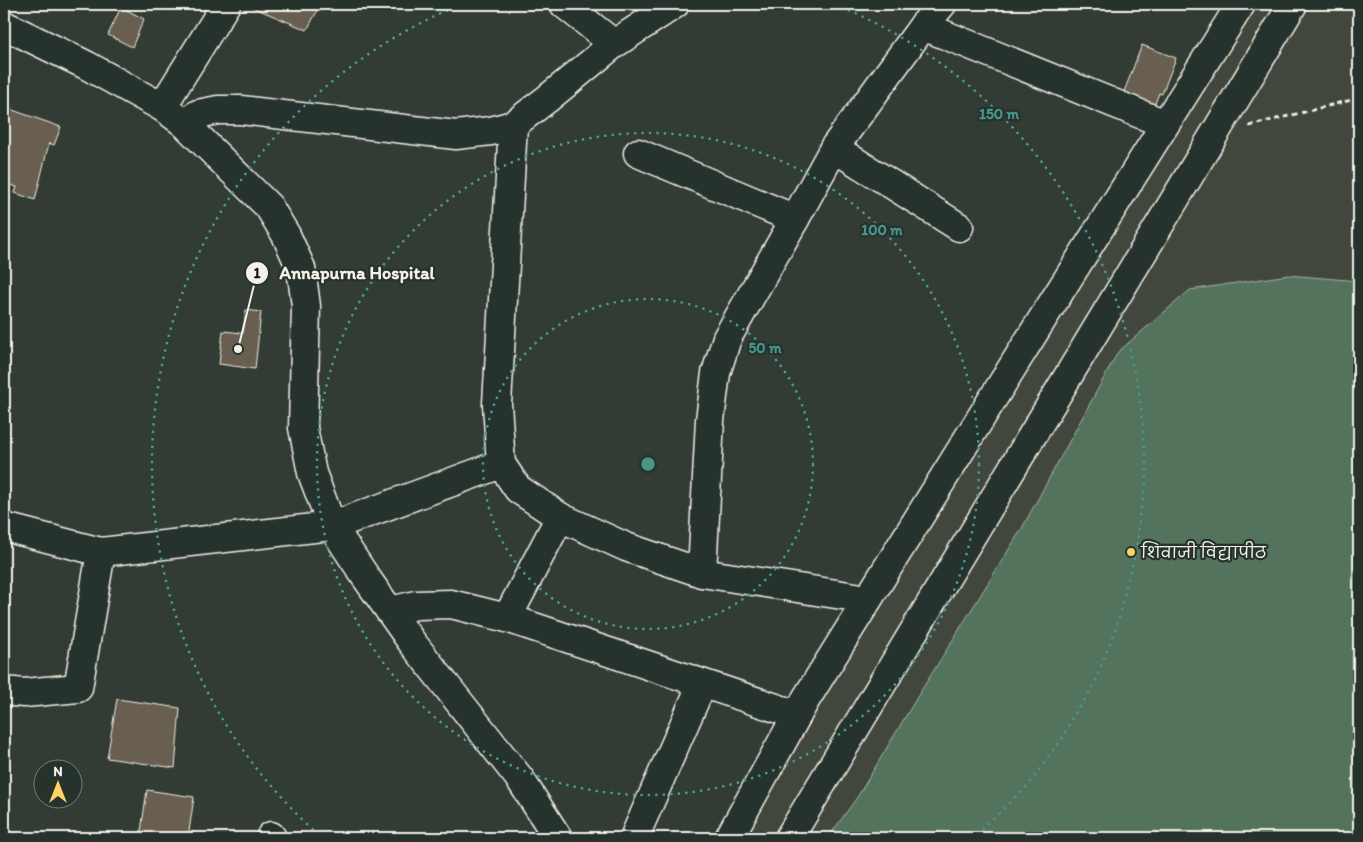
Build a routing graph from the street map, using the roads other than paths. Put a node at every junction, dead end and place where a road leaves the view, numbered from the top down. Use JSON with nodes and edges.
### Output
{"nodes":[{"id":1,"x":226,"y":4,"type":"edge"},
{"id":2,"x":564,"y":4,"type":"edge"},
{"id":3,"x":675,"y":4,"type":"edge"},
{"id":4,"x":942,"y":4,"type":"edge"},
{"id":5,"x":1241,"y":4,"type":"edge"},
{"id":6,"x":1293,"y":4,"type":"edge"},
{"id":7,"x":4,"y":25,"type":"edge"},
{"id":8,"x":923,"y":26,"type":"junction"},
{"id":9,"x":614,"y":44,"type":"junction"},
{"id":10,"x":162,"y":107,"type":"junction"},
{"id":11,"x":184,"y":123,"type":"junction"},
{"id":12,"x":513,"y":124,"type":"junction"},
{"id":13,"x":1165,"y":124,"type":"junction"},
{"id":14,"x":834,"y":148,"type":"junction"},
{"id":15,"x":638,"y":153,"type":"dead end"},
{"id":16,"x":795,"y":219,"type":"junction"},
{"id":17,"x":959,"y":227,"type":"dead end"},
{"id":18,"x":501,"y":464,"type":"junction"},
{"id":19,"x":560,"y":517,"type":"junction"},
{"id":20,"x":332,"y":526,"type":"junction"},
{"id":21,"x":4,"y":527,"type":"edge"},
{"id":22,"x":101,"y":552,"type":"junction"},
{"id":23,"x":702,"y":573,"type":"junction"},
{"id":24,"x":868,"y":599,"type":"junction"},
{"id":25,"x":390,"y":611,"type":"junction"},
{"id":26,"x":507,"y":618,"type":"junction"},
{"id":27,"x":702,"y":684,"type":"junction"},
{"id":28,"x":4,"y":691,"type":"edge"},
{"id":29,"x":797,"y":715,"type":"junction"},
{"id":30,"x":558,"y":838,"type":"edge"},
{"id":31,"x":634,"y":838,"type":"edge"},
{"id":32,"x":729,"y":838,"type":"edge"},
{"id":33,"x":789,"y":838,"type":"edge"}],
"edges":[{"from":1,"to":10,"type":"street"},
{"from":2,"to":9,"type":"street"},
{"from":3,"to":9,"type":"street"},
{"from":4,"to":8,"type":"street"},
{"from":5,"to":13,"type":"street"},
{"from":6,"to":33,"type":"street"},
{"from":7,"to":10,"type":"street"},
{"from":8,"to":13,"type":"street"},
{"from":8,"to":14,"type":"street"},
{"from":9,"to":12,"type":"street"},
{"from":10,"to":11,"type":"street"},
{"from":11,"to":12,"type":"street"},
{"from":11,"to":20,"type":"street"},
{"from":12,"to":18,"type":"street"},
{"from":13,"to":24,"type":"street"},
{"from":14,"to":16,"type":"street"},
{"from":14,"to":17,"type":"street"},
{"from":15,"to":16,"type":"street"},
{"from":16,"to":23,"type":"street"},
{"from":18,"to":19,"type":"street"},
{"from":18,"to":20,"type":"street"},
{"from":19,"to":23,"type":"street"},
{"from":19,"to":26,"type":"street"},
{"from":20,"to":22,"type":"street"},
{"from":20,"to":25,"type":"street"},
{"from":21,"to":22,"type":"street"},
{"from":22,"to":28,"type":"street"},
{"from":23,"to":24,"type":"street"},
{"from":24,"to":29,"type":"street"},
{"from":25,"to":26,"type":"street"},
{"from":25,"to":30,"type":"street"},
{"from":26,"to":27,"type":"street"},
{"from":27,"to":29,"type":"street"},
{"from":27,"to":31,"type":"street"},
{"from":29,"to":32,"type":"street"}]}
